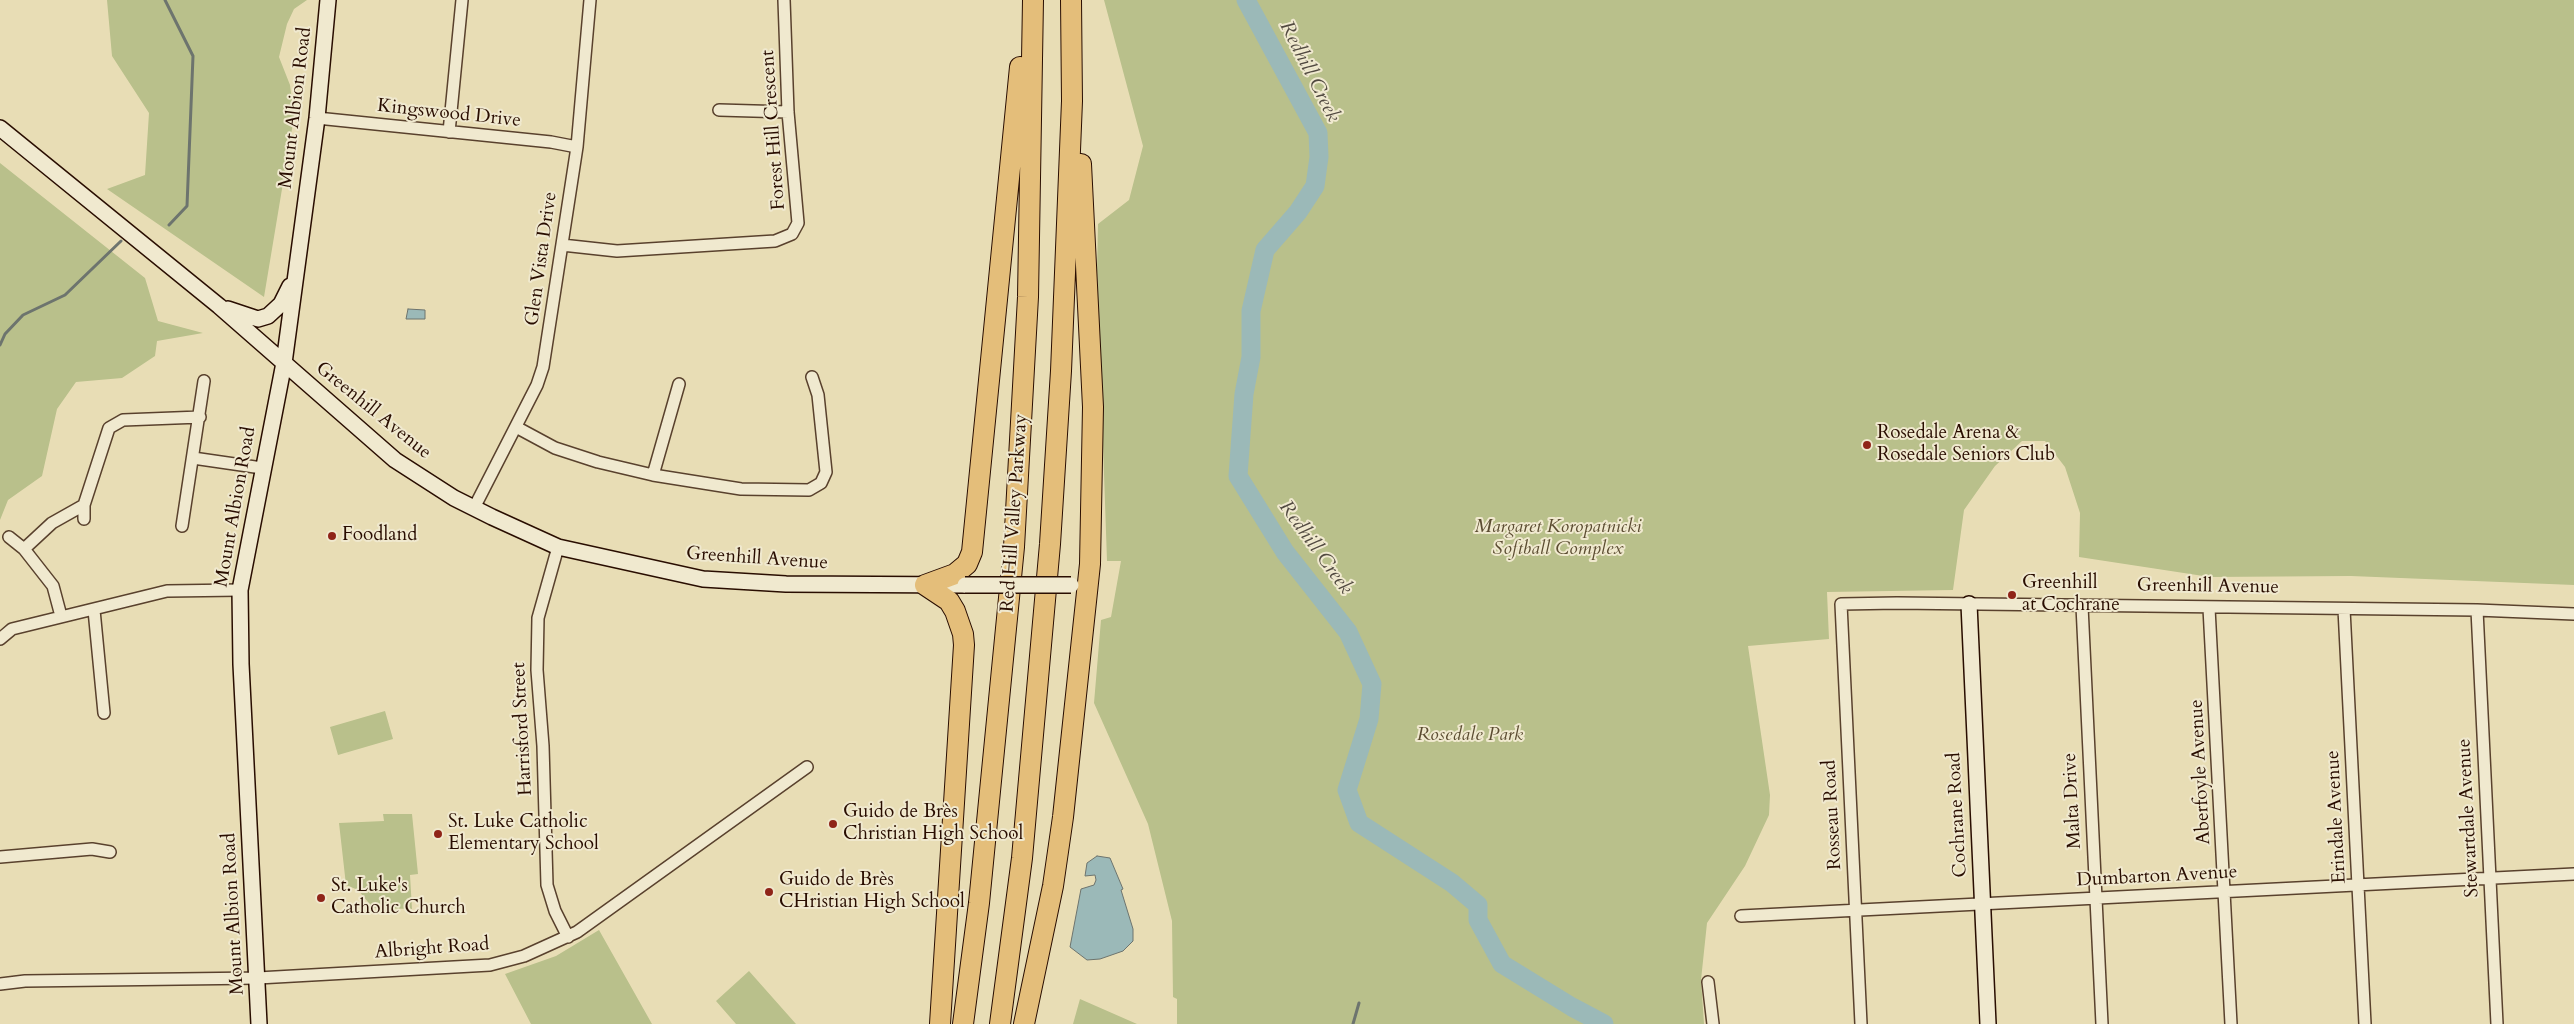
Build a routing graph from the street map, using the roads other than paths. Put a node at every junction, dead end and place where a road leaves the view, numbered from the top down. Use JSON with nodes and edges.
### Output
{"nodes":[{"id":1,"x":328,"y":0,"type":"edge"},
{"id":2,"x":462,"y":0,"type":"edge"},
{"id":3,"x":590,"y":0,"type":"edge"},
{"id":4,"x":784,"y":0,"type":"edge"},
{"id":5,"x":1024,"y":0,"type":"edge"},
{"id":6,"x":1033,"y":0,"type":"edge"},
{"id":7,"x":1071,"y":0,"type":"edge"},
{"id":8,"x":1072,"y":101,"type":"junction"},
{"id":9,"x":719,"y":110,"type":"dead end"},
{"id":10,"x":788,"y":112,"type":"junction"},
{"id":11,"x":317,"y":118,"type":"junction"},
{"id":12,"x":0,"y":128,"type":"edge"},
{"id":13,"x":449,"y":132,"type":"junction"},
{"id":14,"x":577,"y":147,"type":"junction"},
{"id":15,"x":562,"y":245,"type":"junction"},
{"id":16,"x":294,"y":278,"type":"junction"},
{"id":17,"x":219,"y":306,"type":"junction"},
{"id":18,"x":284,"y":363,"type":"junction"},
{"id":19,"x":812,"y":377,"type":"dead end"},
{"id":20,"x":204,"y":380,"type":"dead end"},
{"id":21,"x":679,"y":384,"type":"dead end"},
{"id":22,"x":200,"y":417,"type":"junction"},
{"id":23,"x":516,"y":426,"type":"junction"},
{"id":24,"x":193,"y":458,"type":"junction"},
{"id":25,"x":262,"y":468,"type":"junction"},
{"id":26,"x":653,"y":475,"type":"junction"},
{"id":27,"x":84,"y":505,"type":"junction"},
{"id":28,"x":474,"y":508,"type":"junction"},
{"id":29,"x":84,"y":519,"type":"dead end"},
{"id":30,"x":182,"y":526,"type":"dead end"},
{"id":31,"x":9,"y":537,"type":"dead end"},
{"id":32,"x":558,"y":547,"type":"junction"},
{"id":33,"x":24,"y":550,"type":"junction"},
{"id":34,"x":926,"y":585,"type":"junction"},
{"id":35,"x":1080,"y":585,"type":"junction"},
{"id":36,"x":240,"y":590,"type":"junction"},
{"id":37,"x":1841,"y":604,"type":"joint"},
{"id":38,"x":1969,"y":604,"type":"junction"},
{"id":39,"x":2082,"y":606,"type":"junction"},
{"id":40,"x":2210,"y":608,"type":"junction"},
{"id":41,"x":2344,"y":609,"type":"junction"},
{"id":42,"x":94,"y":610,"type":"junction"},
{"id":43,"x":2477,"y":610,"type":"junction"},
{"id":44,"x":2574,"y":614,"type":"edge"},
{"id":45,"x":61,"y":616,"type":"junction"},
{"id":46,"x":0,"y":639,"type":"edge"},
{"id":47,"x":104,"y":713,"type":"dead end"},
{"id":48,"x":806,"y":767,"type":"dead end"},
{"id":49,"x":110,"y":852,"type":"dead end"},
{"id":50,"x":0,"y":857,"type":"edge"},
{"id":51,"x":2574,"y":874,"type":"edge"},
{"id":52,"x":2490,"y":878,"type":"junction"},
{"id":53,"x":2358,"y":884,"type":"junction"},
{"id":54,"x":2224,"y":891,"type":"junction"},
{"id":55,"x":2096,"y":897,"type":"junction"},
{"id":56,"x":1982,"y":903,"type":"junction"},
{"id":57,"x":1855,"y":909,"type":"junction"},
{"id":58,"x":1741,"y":916,"type":"dead end"},
{"id":59,"x":568,"y":937,"type":"junction"},
{"id":60,"x":258,"y":978,"type":"junction"},
{"id":61,"x":1708,"y":982,"type":"dead end"},
{"id":62,"x":0,"y":984,"type":"edge"},
{"id":63,"x":259,"y":1024,"type":"edge"},
{"id":64,"x":940,"y":1024,"type":"edge"},
{"id":65,"x":963,"y":1024,"type":"edge"},
{"id":66,"x":1000,"y":1024,"type":"edge"},
{"id":67,"x":1024,"y":1024,"type":"edge"},
{"id":68,"x":1713,"y":1024,"type":"edge"},
{"id":69,"x":1861,"y":1024,"type":"edge"},
{"id":70,"x":1988,"y":1024,"type":"edge"},
{"id":71,"x":2102,"y":1024,"type":"edge"},
{"id":72,"x":2231,"y":1024,"type":"edge"},
{"id":73,"x":2365,"y":1024,"type":"edge"},
{"id":74,"x":2497,"y":1024,"type":"edge"}],
"edges":[{"from":1,"to":11,"type":"street","name":"Mount Albion Road"},
{"from":2,"to":13,"type":"street"},
{"from":3,"to":14,"type":"street","name":"Glen Vista Drive"},
{"from":4,"to":10,"type":"street","name":"Forest Hill Crescent"},
{"from":5,"to":34,"type":"highway"},
{"from":6,"to":65,"type":"highway","name":"Red Hill Valley Parkway"},
{"from":7,"to":8,"type":"highway","name":"Red Hill Valley Parkway"},
{"from":8,"to":35,"type":"highway"},
{"from":8,"to":66,"type":"highway","name":"Red Hill Valley Parkway"},
{"from":9,"to":10,"type":"street"},
{"from":10,"to":15,"type":"street","name":"Forest Hill Crescent"},
{"from":11,"to":13,"type":"street","name":"Kingswood Drive"},
{"from":11,"to":16,"type":"street","name":"Mount Albion Road"},
{"from":12,"to":17,"type":"street","name":"Greenhill Avenue"},
{"from":13,"to":14,"type":"street","name":"Kingswood Drive"},
{"from":14,"to":15,"type":"street","name":"Glen Vista Drive"},
{"from":15,"to":23,"type":"street","name":"Glen Vista Drive"},
{"from":16,"to":17,"type":"street"},
{"from":16,"to":18,"type":"street","name":"Mount Albion Road"},
{"from":17,"to":18,"type":"street","name":"Greenhill Avenue"},
{"from":18,"to":25,"type":"street","name":"Mount Albion Road"},
{"from":18,"to":28,"type":"street","name":"Greenhill Avenue"},
{"from":19,"to":26,"type":"street"},
{"from":20,"to":22,"type":"street"},
{"from":21,"to":26,"type":"street"},
{"from":22,"to":24,"type":"street"},
{"from":22,"to":27,"type":"street"},
{"from":23,"to":26,"type":"street"},
{"from":23,"to":28,"type":"street","name":"Glen Vista Drive"},
{"from":24,"to":25,"type":"street"},
{"from":24,"to":30,"type":"street"},
{"from":25,"to":36,"type":"street","name":"Mount Albion Road"},
{"from":27,"to":29,"type":"street"},
{"from":27,"to":33,"type":"street"},
{"from":28,"to":32,"type":"street","name":"Greenhill Avenue"},
{"from":31,"to":33,"type":"street"},
{"from":32,"to":34,"type":"street","name":"Greenhill Avenue"},
{"from":32,"to":59,"type":"street","name":"Harrisford Street"},
{"from":33,"to":45,"type":"street"},
{"from":34,"to":35,"type":"street","name":"Greenhill Avenue","bridge":true},
{"from":34,"to":64,"type":"highway"},
{"from":35,"to":67,"type":"highway"},
{"from":36,"to":42,"type":"street"},
{"from":36,"to":60,"type":"street","name":"Mount Albion Road"},
{"from":37,"to":38,"type":"street","name":"Greenhill Avenue"},
{"from":37,"to":57,"type":"street","name":"Rosseau Road"},
{"from":38,"to":39,"type":"street","name":"Greenhill Avenue"},
{"from":38,"to":56,"type":"street","name":"Cochrane Road"},
{"from":39,"to":40,"type":"street","name":"Greenhill Avenue"},
{"from":39,"to":55,"type":"street","name":"Malta Drive"},
{"from":40,"to":41,"type":"street","name":"Greenhill Avenue"},
{"from":40,"to":54,"type":"street","name":"Aberfoyle Avenue"},
{"from":41,"to":43,"type":"street","name":"Greenhill Avenue"},
{"from":41,"to":53,"type":"street","name":"Erindale Avenue"},
{"from":42,"to":45,"type":"street"},
{"from":42,"to":47,"type":"street"},
{"from":43,"to":44,"type":"street","name":"Greenhill Avenue"},
{"from":43,"to":52,"type":"street","name":"Stewartdale Avenue"},
{"from":45,"to":46,"type":"street"},
{"from":48,"to":59,"type":"street","name":"Albright Road"},
{"from":49,"to":50,"type":"street"},
{"from":51,"to":52,"type":"street","name":"Dumbarton Avenue"},
{"from":52,"to":53,"type":"street","name":"Dumbarton Avenue"},
{"from":52,"to":74,"type":"street","name":"Stewartdale Avenue"},
{"from":53,"to":54,"type":"street","name":"Dumbarton Avenue"},
{"from":53,"to":73,"type":"street","name":"Erindale Avenue"},
{"from":54,"to":55,"type":"street","name":"Dumbarton Avenue"},
{"from":54,"to":72,"type":"street","name":"Aberfoyle Avenue"},
{"from":55,"to":56,"type":"street","name":"Dumbarton Avenue"},
{"from":55,"to":71,"type":"street","name":"Malta Drive"},
{"from":56,"to":57,"type":"street","name":"Dumbarton Avenue"},
{"from":56,"to":70,"type":"street","name":"Cochrane Road"},
{"from":57,"to":58,"type":"street","name":"Dumbarton Avenue"},
{"from":57,"to":69,"type":"street","name":"Rosseau Road"},
{"from":59,"to":60,"type":"street","name":"Albright Road"},
{"from":60,"to":62,"type":"street","name":"Albright Road"},
{"from":60,"to":63,"type":"street","name":"Mount Albion Road"},
{"from":61,"to":68,"type":"street"}]}
